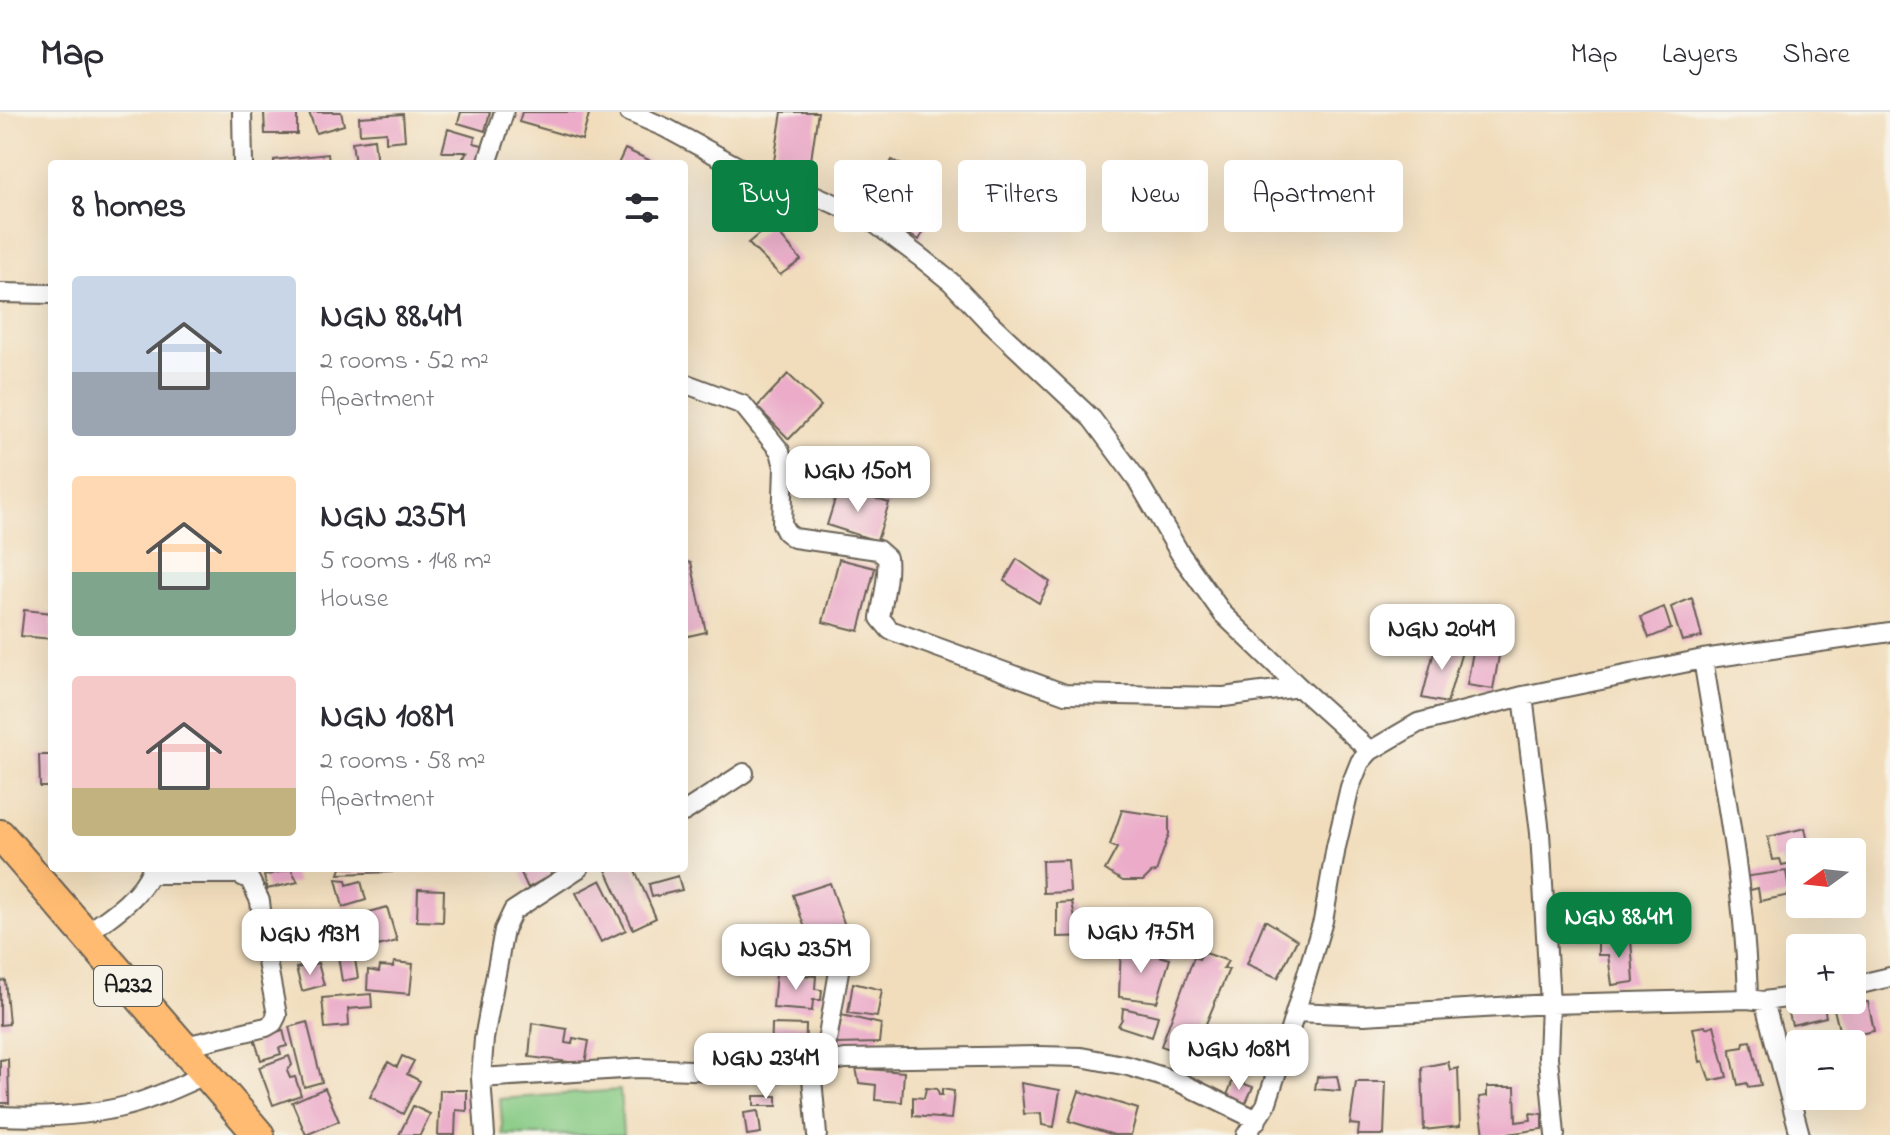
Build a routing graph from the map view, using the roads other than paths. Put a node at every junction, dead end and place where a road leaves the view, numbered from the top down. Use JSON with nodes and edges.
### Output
{"nodes":[{"id":1,"x":242,"y":112,"type":"edge"},
{"id":2,"x":504,"y":112,"type":"edge"},
{"id":3,"x":629,"y":112,"type":"edge"},
{"id":4,"x":243,"y":160,"type":"edge"},
{"id":5,"x":488,"y":160,"type":"edge"},
{"id":6,"x":0,"y":293,"type":"edge"},
{"id":7,"x":48,"y":294,"type":"edge"},
{"id":8,"x":688,"y":384,"type":"edge"},
{"id":9,"x":1890,"y":632,"type":"edge"},
{"id":10,"x":1703,"y":659,"type":"junction"},
{"id":11,"x":1299,"y":687,"type":"junction"},
{"id":12,"x":1523,"y":696,"type":"junction"},
{"id":13,"x":1370,"y":751,"type":"junction"},
{"id":14,"x":744,"y":773,"type":"dead end"},
{"id":15,"x":688,"y":809,"type":"edge"},
{"id":16,"x":0,"y":835,"type":"edge"},
{"id":17,"x":150,"y":872,"type":"edge"},
{"id":18,"x":210,"y":872,"type":"edge"},
{"id":19,"x":573,"y":872,"type":"edge"},
{"id":20,"x":84,"y":935,"type":"junction"},
{"id":21,"x":839,"y":971,"type":"dead end"},
{"id":22,"x":1890,"y":977,"type":"edge"},
{"id":23,"x":1866,"y":983,"type":"edge"},
{"id":24,"x":1786,"y":997,"type":"edge"},
{"id":25,"x":1756,"y":1000,"type":"junction"},
{"id":26,"x":1550,"y":1004,"type":"junction"},
{"id":27,"x":1296,"y":1012,"type":"junction"},
{"id":28,"x":181,"y":1047,"type":"junction"},
{"id":29,"x":817,"y":1065,"type":"junction"},
{"id":30,"x":205,"y":1075,"type":"junction"},
{"id":31,"x":481,"y":1078,"type":"junction"},
{"id":32,"x":0,"y":1116,"type":"edge"},
{"id":33,"x":1251,"y":1127,"type":"edge"},
{"id":34,"x":259,"y":1135,"type":"edge"},
{"id":35,"x":485,"y":1135,"type":"edge"},
{"id":36,"x":817,"y":1135,"type":"edge"},
{"id":37,"x":1555,"y":1135,"type":"edge"},
{"id":38,"x":1800,"y":1135,"type":"edge"}],
"edges":[{"from":1,"to":4,"type":"street"},
{"from":2,"to":5,"type":"street"},
{"from":3,"to":11,"type":"street"},
{"from":6,"to":7,"type":"street"},
{"from":8,"to":11,"type":"street"},
{"from":9,"to":10,"type":"street"},
{"from":10,"to":12,"type":"street"},
{"from":10,"to":25,"type":"street"},
{"from":11,"to":13,"type":"street"},
{"from":12,"to":13,"type":"street"},
{"from":12,"to":26,"type":"street"},
{"from":13,"to":27,"type":"street"},
{"from":14,"to":15,"type":"street"},
{"from":16,"to":20,"type":"main road","number":"A232"},
{"from":17,"to":20,"type":"street"},
{"from":18,"to":28,"type":"street"},
{"from":19,"to":31,"type":"street"},
{"from":20,"to":28,"type":"main road","number":"A232"},
{"from":21,"to":29,"type":"street"},
{"from":22,"to":23,"type":"street"},
{"from":24,"to":25,"type":"street"},
{"from":25,"to":26,"type":"street"},
{"from":25,"to":38,"type":"street"},
{"from":26,"to":27,"type":"street"},
{"from":26,"to":37,"type":"street"},
{"from":27,"to":33,"type":"street"},
{"from":28,"to":30,"type":"main road","number":"A232"},
{"from":29,"to":31,"type":"street"},
{"from":29,"to":33,"type":"street"},
{"from":29,"to":36,"type":"street"},
{"from":30,"to":32,"type":"street"},
{"from":30,"to":34,"type":"main road","number":"A232"},
{"from":31,"to":35,"type":"street"}]}
